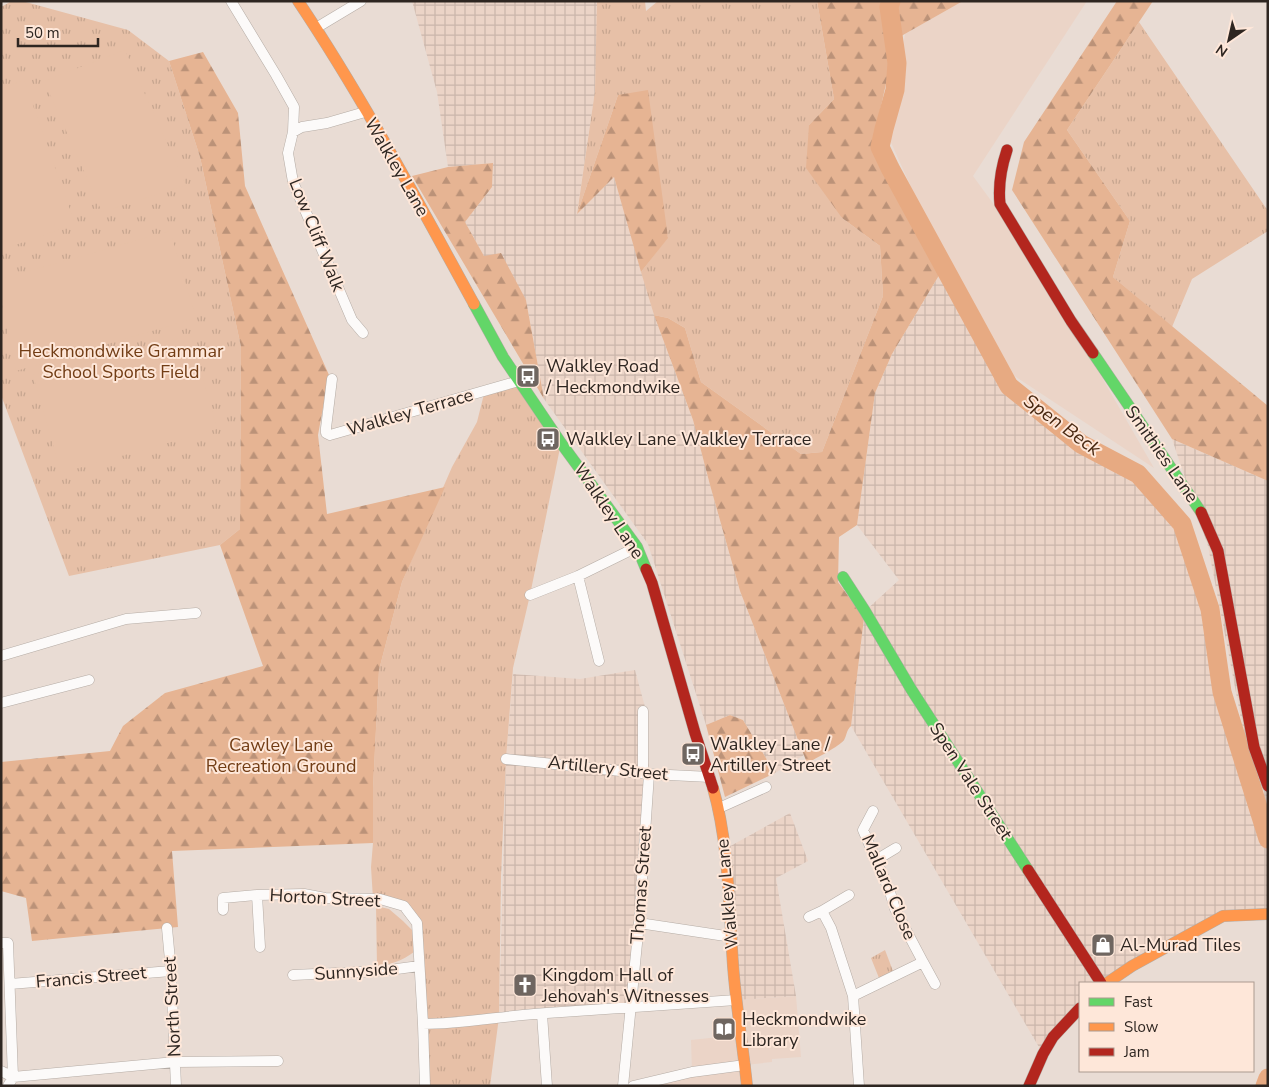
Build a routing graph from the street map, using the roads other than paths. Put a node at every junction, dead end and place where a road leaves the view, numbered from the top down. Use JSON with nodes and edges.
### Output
{"nodes":[{"id":1,"x":231,"y":1,"type":"edge"},
{"id":2,"x":298,"y":1,"type":"edge"},
{"id":3,"x":361,"y":1,"type":"edge"},
{"id":4,"x":316,"y":28,"type":"junction"},
{"id":5,"x":366,"y":112,"type":"junction"},
{"id":6,"x":293,"y":132,"type":"junction"},
{"id":7,"x":1007,"y":150,"type":"dead end"},
{"id":8,"x":363,"y":333,"type":"dead end"},
{"id":9,"x":332,"y":379,"type":"dead end"},
{"id":10,"x":520,"y":383,"type":"junction"},
{"id":11,"x":637,"y":547,"type":"junction"},
{"id":12,"x":578,"y":576,"type":"junction"},
{"id":13,"x":843,"y":577,"type":"dead end"},
{"id":14,"x":530,"y":595,"type":"dead end"},
{"id":15,"x":196,"y":613,"type":"dead end"},
{"id":16,"x":1,"y":656,"type":"edge"},
{"id":17,"x":599,"y":661,"type":"dead end"},
{"id":18,"x":89,"y":680,"type":"dead end"},
{"id":19,"x":1,"y":703,"type":"edge"},
{"id":20,"x":643,"y":711,"type":"dead end"},
{"id":21,"x":506,"y":758,"type":"dead end"},
{"id":22,"x":646,"y":773,"type":"junction"},
{"id":23,"x":710,"y":777,"type":"junction"},
{"id":24,"x":1268,"y":786,"type":"edge"},
{"id":25,"x":766,"y":787,"type":"dead end"},
{"id":26,"x":718,"y":808,"type":"junction"},
{"id":27,"x":873,"y":811,"type":"dead end"},
{"id":28,"x":896,"y":848,"type":"dead end"},
{"id":29,"x":876,"y":860,"type":"junction"},
{"id":30,"x":257,"y":895,"type":"junction"},
{"id":31,"x":849,"y":895,"type":"dead end"},
{"id":32,"x":223,"y":910,"type":"dead end"},
{"id":33,"x":822,"y":911,"type":"junction"},
{"id":34,"x":1268,"y":914,"type":"edge"},
{"id":35,"x":809,"y":917,"type":"dead end"},
{"id":36,"x":639,"y":923,"type":"junction"},
{"id":37,"x":167,"y":928,"type":"dead end"},
{"id":38,"x":732,"y":938,"type":"junction"},
{"id":39,"x":4,"y":943,"type":"edge"},
{"id":40,"x":260,"y":947,"type":"dead end"},
{"id":41,"x":923,"y":962,"type":"junction"},
{"id":42,"x":419,"y":966,"type":"junction"},
{"id":43,"x":171,"y":971,"type":"junction"},
{"id":44,"x":293,"y":975,"type":"dead end"},
{"id":45,"x":1100,"y":982,"type":"edge"},
{"id":46,"x":1108,"y":982,"type":"edge"},
{"id":47,"x":10,"y":984,"type":"junction"},
{"id":48,"x":935,"y":984,"type":"dead end"},
{"id":49,"x":853,"y":996,"type":"junction"},
{"id":50,"x":736,"y":1000,"type":"junction"},
{"id":51,"x":630,"y":1007,"type":"junction"},
{"id":52,"x":1079,"y":1009,"type":"edge"},
{"id":53,"x":542,"y":1014,"type":"junction"},
{"id":54,"x":423,"y":1024,"type":"junction"},
{"id":55,"x":278,"y":1061,"type":"dead end"},
{"id":56,"x":175,"y":1062,"type":"junction"},
{"id":57,"x":745,"y":1065,"type":"junction"},
{"id":58,"x":1,"y":1072,"type":"edge"},
{"id":59,"x":11,"y":1081,"type":"edge"},
{"id":60,"x":176,"y":1086,"type":"edge"},
{"id":61,"x":424,"y":1086,"type":"edge"},
{"id":62,"x":547,"y":1086,"type":"edge"},
{"id":63,"x":623,"y":1086,"type":"edge"},
{"id":64,"x":633,"y":1086,"type":"edge"},
{"id":65,"x":747,"y":1086,"type":"edge"},
{"id":66,"x":859,"y":1086,"type":"edge"},
{"id":67,"x":1030,"y":1086,"type":"edge"}],
"edges":[{"from":1,"to":6,"type":"street","name":"Low Cliff Walk"},
{"from":2,"to":4,"type":"street","name":"Walkley Lane"},
{"from":3,"to":4,"type":"street"},
{"from":4,"to":5,"type":"street","name":"Walkley Lane"},
{"from":5,"to":6,"type":"street"},
{"from":5,"to":10,"type":"street","name":"Walkley Lane"},
{"from":6,"to":8,"type":"street","name":"Low Cliff Walk"},
{"from":7,"to":24,"type":"street","name":"Smithies Lane"},
{"from":9,"to":10,"type":"street","name":"Walkley Terrace"},
{"from":10,"to":11,"type":"street","name":"Walkley Lane"},
{"from":11,"to":12,"type":"street"},
{"from":11,"to":23,"type":"street","name":"Walkley Lane"},
{"from":12,"to":14,"type":"street"},
{"from":12,"to":17,"type":"street"},
{"from":13,"to":45,"type":"street","name":"Spen Vale Street"},
{"from":15,"to":16,"type":"street"},
{"from":18,"to":19,"type":"street"},
{"from":20,"to":22,"type":"street","name":"Thomas Street"},
{"from":21,"to":22,"type":"street","name":"Artillery Street"},
{"from":22,"to":23,"type":"street","name":"Artillery Street"},
{"from":22,"to":36,"type":"street","name":"Thomas Street"},
{"from":23,"to":26,"type":"street","name":"Walkley Lane"},
{"from":25,"to":26,"type":"street"},
{"from":26,"to":38,"type":"street","name":"Walkley Lane"},
{"from":27,"to":29,"type":"street","name":"Mallard Close"},
{"from":28,"to":29,"type":"street"},
{"from":29,"to":41,"type":"street","name":"Mallard Close"},
{"from":30,"to":32,"type":"street","name":"Horton Street"},
{"from":30,"to":40,"type":"street"},
{"from":30,"to":42,"type":"street","name":"Horton Street"},
{"from":31,"to":33,"type":"street"},
{"from":33,"to":35,"type":"street"},
{"from":33,"to":49,"type":"street"},
{"from":34,"to":46,"type":"street"},
{"from":36,"to":38,"type":"street"},
{"from":36,"to":51,"type":"street","name":"Thomas Street"},
{"from":37,"to":43,"type":"street","name":"North Street"},
{"from":38,"to":50,"type":"street","name":"Walkley Lane"},
{"from":39,"to":47,"type":"street"},
{"from":41,"to":48,"type":"street","name":"Mallard Close"},
{"from":41,"to":49,"type":"street"},
{"from":42,"to":44,"type":"street","name":"Sunnyside"},
{"from":42,"to":54,"type":"street","name":"Horton Street"},
{"from":43,"to":47,"type":"street","name":"Francis Street"},
{"from":43,"to":56,"type":"street","name":"North Street"},
{"from":47,"to":59,"type":"street"},
{"from":49,"to":66,"type":"street"},
{"from":50,"to":51,"type":"street"},
{"from":50,"to":57,"type":"street","name":"Walkley Lane"},
{"from":51,"to":53,"type":"street"},
{"from":51,"to":63,"type":"street","name":"Thomas Street"},
{"from":52,"to":67,"type":"street"},
{"from":53,"to":54,"type":"street"},
{"from":53,"to":62,"type":"street"},
{"from":54,"to":61,"type":"street","name":"Horton Street"},
{"from":55,"to":56,"type":"street"},
{"from":56,"to":59,"type":"street"},
{"from":56,"to":60,"type":"street","name":"North Street"},
{"from":57,"to":64,"type":"street"},
{"from":57,"to":65,"type":"street","name":"Walkley Lane"},
{"from":58,"to":59,"type":"street"}]}
